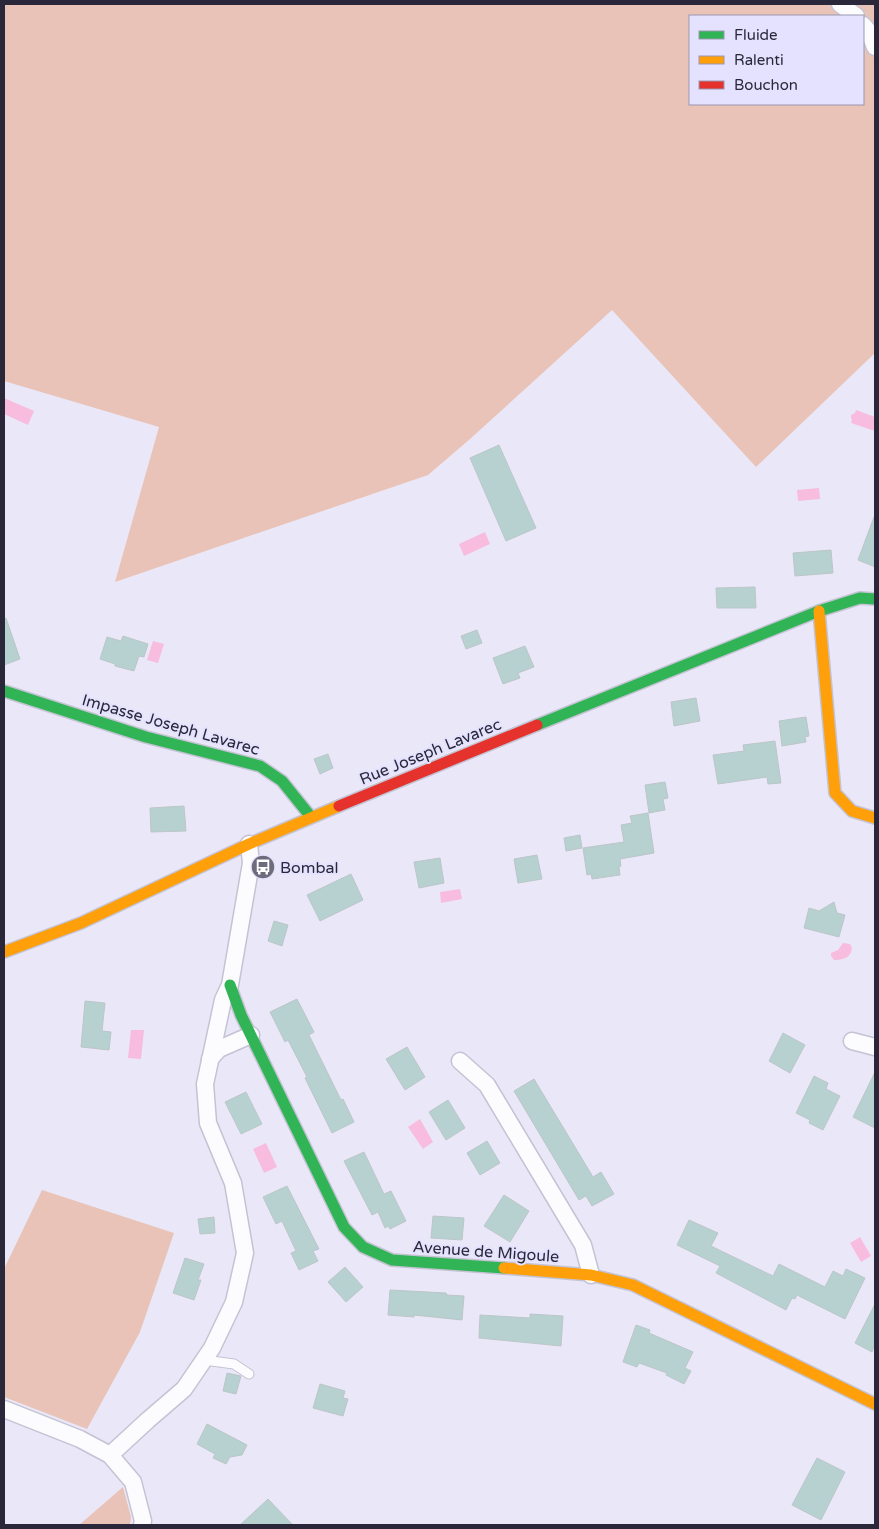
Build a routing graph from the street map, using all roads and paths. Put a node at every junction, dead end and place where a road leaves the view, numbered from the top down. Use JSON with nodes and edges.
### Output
{"nodes":[{"id":1,"x":840,"y":4,"type":"edge"},
{"id":2,"x":854,"y":15,"type":"edge"},
{"id":3,"x":864,"y":26,"type":"edge"},
{"id":4,"x":875,"y":46,"type":"edge"},
{"id":5,"x":875,"y":599,"type":"edge"},
{"id":6,"x":819,"y":611,"type":"junction"},
{"id":7,"x":4,"y":691,"type":"edge"},
{"id":8,"x":311,"y":817,"type":"junction"},
{"id":9,"x":875,"y":818,"type":"edge"},
{"id":10,"x":249,"y":844,"type":"junction"},
{"id":11,"x":4,"y":952,"type":"edge"},
{"id":12,"x":230,"y":985,"type":"junction"},
{"id":13,"x":251,"y":1035,"type":"junction"},
{"id":14,"x":852,"y":1041,"type":"dead end"},
{"id":15,"x":875,"y":1047,"type":"edge"},
{"id":16,"x":210,"y":1059,"type":"junction"},
{"id":17,"x":460,"y":1061,"type":"dead end"},
{"id":18,"x":591,"y":1275,"type":"junction"},
{"id":19,"x":204,"y":1360,"type":"junction"},
{"id":20,"x":249,"y":1374,"type":"dead end"},
{"id":21,"x":875,"y":1404,"type":"edge"},
{"id":22,"x":4,"y":1409,"type":"edge"},
{"id":23,"x":110,"y":1455,"type":"junction"},
{"id":24,"x":145,"y":1524,"type":"edge"}],
"edges":[{"from":1,"to":2,"type":"street"},
{"from":3,"to":4,"type":"street"},
{"from":5,"to":6,"type":"street","name":"Rue Joseph Lavarec"},
{"from":6,"to":8,"type":"street","name":"Rue Joseph Lavarec"},
{"from":6,"to":9,"type":"street"},
{"from":7,"to":8,"type":"street","name":"Impasse Joseph Lavarec"},
{"from":8,"to":10,"type":"street","name":"Rue Joseph Lavarec"},
{"from":10,"to":11,"type":"street","name":"Rue Joseph Lavarec"},
{"from":10,"to":12,"type":"street"},
{"from":12,"to":13,"type":"street","name":"Avenue de Migoule"},
{"from":12,"to":16,"type":"street"},
{"from":13,"to":16,"type":"street"},
{"from":13,"to":18,"type":"street","name":"Avenue de Migoule"},
{"from":14,"to":15,"type":"street"},
{"from":16,"to":19,"type":"street"},
{"from":17,"to":18,"type":"street"},
{"from":18,"to":21,"type":"street","name":"Avenue de Migoule"},
{"from":19,"to":20,"type":"lane"},
{"from":19,"to":23,"type":"street"},
{"from":22,"to":23,"type":"street"},
{"from":23,"to":24,"type":"street"}]}
